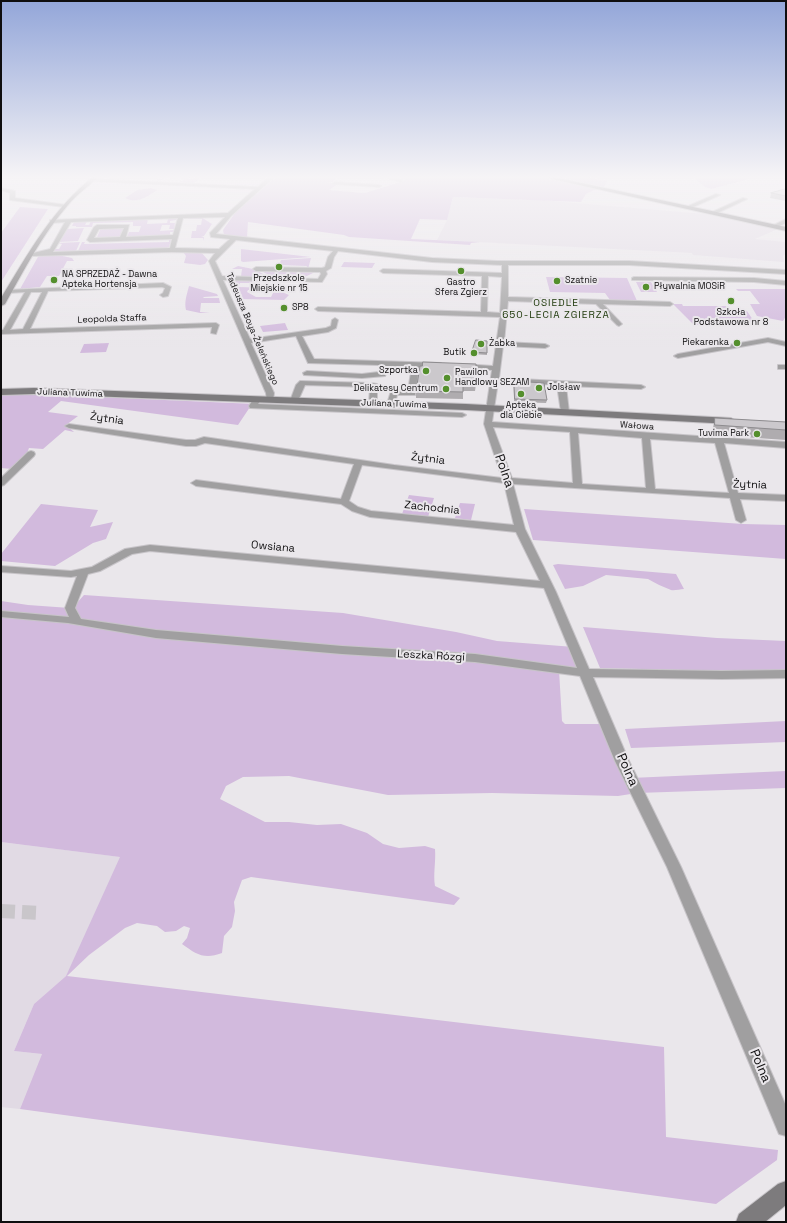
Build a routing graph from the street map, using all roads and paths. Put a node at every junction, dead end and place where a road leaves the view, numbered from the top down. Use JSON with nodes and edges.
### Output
{"nodes":[{"id":1,"x":45,"y":233,"type":"edge"},
{"id":2,"x":62,"y":233,"type":"edge"},
{"id":3,"x":94,"y":233,"type":"edge"},
{"id":4,"x":125,"y":233,"type":"edge"},
{"id":5,"x":177,"y":233,"type":"edge"},
{"id":6,"x":214,"y":233,"type":"edge"},
{"id":7,"x":176,"y":237,"type":"junction"},
{"id":8,"x":124,"y":238,"type":"junction"},
{"id":9,"x":235,"y":238,"type":"junction"},
{"id":10,"x":52,"y":250,"type":"junction"},
{"id":11,"x":172,"y":250,"type":"junction"},
{"id":12,"x":336,"y":250,"type":"junction"},
{"id":13,"x":221,"y":251,"type":"junction"},
{"id":14,"x":32,"y":254,"type":"junction"},
{"id":15,"x":39,"y":254,"type":"junction"},
{"id":16,"x":59,"y":254,"type":"junction"},
{"id":17,"x":505,"y":263,"type":"junction"},
{"id":18,"x":256,"y":270,"type":"dead end"},
{"id":19,"x":323,"y":270,"type":"junction"},
{"id":20,"x":383,"y":271,"type":"dead end"},
{"id":21,"x":786,"y":272,"type":"edge"},
{"id":22,"x":485,"y":274,"type":"junction"},
{"id":23,"x":505,"y":275,"type":"junction"},
{"id":24,"x":220,"y":278,"type":"junction"},
{"id":25,"x":634,"y":279,"type":"dead end"},
{"id":26,"x":786,"y":283,"type":"edge"},
{"id":27,"x":46,"y":289,"type":"junction"},
{"id":28,"x":9,"y":290,"type":"junction"},
{"id":29,"x":29,"y":290,"type":"junction"},
{"id":30,"x":163,"y":295,"type":"dead end"},
{"id":31,"x":505,"y":300,"type":"junction"},
{"id":32,"x":598,"y":302,"type":"junction"},
{"id":33,"x":1,"y":304,"type":"edge"},
{"id":34,"x":670,"y":304,"type":"dead end"},
{"id":35,"x":318,"y":309,"type":"dead end"},
{"id":36,"x":484,"y":314,"type":"junction"},
{"id":37,"x":503,"y":315,"type":"junction"},
{"id":38,"x":335,"y":320,"type":"dead end"},
{"id":39,"x":619,"y":324,"type":"dead end"},
{"id":40,"x":26,"y":331,"type":"junction"},
{"id":41,"x":3,"y":332,"type":"edge"},
{"id":42,"x":214,"y":333,"type":"dead end"},
{"id":43,"x":298,"y":334,"type":"junction"},
{"id":44,"x":247,"y":341,"type":"junction"},
{"id":45,"x":500,"y":344,"type":"junction"},
{"id":46,"x":786,"y":344,"type":"edge"},
{"id":47,"x":545,"y":346,"type":"dead end"},
{"id":48,"x":678,"y":356,"type":"dead end"},
{"id":49,"x":382,"y":364,"type":"junction"},
{"id":50,"x":416,"y":365,"type":"junction"},
{"id":51,"x":496,"y":368,"type":"junction"},
{"id":52,"x":307,"y":373,"type":"dead end"},
{"id":53,"x":494,"y":380,"type":"junction"},
{"id":54,"x":559,"y":383,"type":"junction"},
{"id":55,"x":641,"y":387,"type":"dead end"},
{"id":56,"x":1,"y":392,"type":"edge"},
{"id":57,"x":257,"y":400,"type":"junction"},
{"id":58,"x":270,"y":400,"type":"junction"},
{"id":59,"x":294,"y":401,"type":"junction"},
{"id":60,"x":373,"y":404,"type":"junction"},
{"id":61,"x":391,"y":404,"type":"junction"},
{"id":62,"x":490,"y":408,"type":"junction"},
{"id":63,"x":441,"y":410,"type":"junction"},
{"id":64,"x":565,"y":412,"type":"junction"},
{"id":65,"x":462,"y":415,"type":"dead end"},
{"id":66,"x":743,"y":422,"type":"edge"},
{"id":67,"x":488,"y":424,"type":"junction"},
{"id":68,"x":69,"y":426,"type":"dead end"},
{"id":69,"x":574,"y":430,"type":"junction"},
{"id":70,"x":646,"y":436,"type":"junction"},
{"id":71,"x":719,"y":441,"type":"junction"},
{"id":72,"x":786,"y":445,"type":"edge"},
{"id":73,"x":31,"y":454,"type":"dead end"},
{"id":74,"x":359,"y":462,"type":"junction"},
{"id":75,"x":508,"y":481,"type":"junction"},
{"id":76,"x":1,"y":482,"type":"edge"},
{"id":77,"x":196,"y":483,"type":"dead end"},
{"id":78,"x":578,"y":486,"type":"junction"},
{"id":79,"x":651,"y":490,"type":"junction"},
{"id":80,"x":735,"y":496,"type":"junction"},
{"id":81,"x":786,"y":498,"type":"edge"},
{"id":82,"x":344,"y":502,"type":"junction"},
{"id":83,"x":741,"y":520,"type":"dead end"},
{"id":84,"x":520,"y":529,"type":"junction"},
{"id":85,"x":1,"y":569,"type":"edge"},
{"id":86,"x":84,"y":572,"type":"junction"},
{"id":87,"x":548,"y":585,"type":"junction"},
{"id":88,"x":1,"y":614,"type":"edge"},
{"id":89,"x":77,"y":621,"type":"junction"},
{"id":90,"x":586,"y":673,"type":"junction"},
{"id":91,"x":786,"y":674,"type":"edge"},
{"id":92,"x":786,"y":1127,"type":"edge"},
{"id":93,"x":786,"y":1192,"type":"edge"},
{"id":94,"x":747,"y":1222,"type":"edge"}],
"edges":[{"from":1,"to":14,"type":"street"},
{"from":2,"to":10,"type":"street"},
{"from":3,"to":8,"type":"street"},
{"from":4,"to":8,"type":"street"},
{"from":5,"to":7,"type":"street"},
{"from":6,"to":9,"type":"street"},
{"from":7,"to":8,"type":"street"},
{"from":7,"to":11,"type":"street"},
{"from":9,"to":12,"type":"street"},
{"from":9,"to":13,"type":"street","name":"Tadeusza Boya-Żeleńskiego"},
{"from":10,"to":15,"type":"street"},
{"from":10,"to":16,"type":"street"},
{"from":11,"to":13,"type":"street"},
{"from":11,"to":16,"type":"street"},
{"from":12,"to":17,"type":"street"},
{"from":12,"to":19,"type":"street"},
{"from":13,"to":24,"type":"street","name":"Tadeusza Boya-Żeleńskiego"},
{"from":14,"to":15,"type":"street"},
{"from":14,"to":28,"type":"street"},
{"from":15,"to":16,"type":"street"},
{"from":17,"to":21,"type":"street"},
{"from":17,"to":23,"type":"street","name":"Polna"},
{"from":18,"to":19,"type":"street"},
{"from":19,"to":24,"type":"street"},
{"from":20,"to":22,"type":"street"},
{"from":22,"to":23,"type":"street"},
{"from":22,"to":36,"type":"street"},
{"from":23,"to":31,"type":"street","name":"Polna"},
{"from":24,"to":44,"type":"street","name":"Tadeusza Boya-Żeleńskiego"},
{"from":25,"to":26,"type":"street"},
{"from":27,"to":29,"type":"street"},
{"from":27,"to":30,"type":"street"},
{"from":27,"to":40,"type":"street"},
{"from":28,"to":29,"type":"street"},
{"from":28,"to":33,"type":"street"},
{"from":29,"to":41,"type":"street"},
{"from":31,"to":32,"type":"street"},
{"from":31,"to":37,"type":"street","name":"Polna"},
{"from":32,"to":34,"type":"street"},
{"from":32,"to":39,"type":"street"},
{"from":35,"to":36,"type":"street"},
{"from":36,"to":37,"type":"street"},
{"from":37,"to":45,"type":"street","name":"Polna"},
{"from":38,"to":43,"type":"street"},
{"from":40,"to":41,"type":"street","name":"Leopolda Staffa"},
{"from":40,"to":42,"type":"street","name":"Leopolda Staffa"},
{"from":43,"to":44,"type":"street"},
{"from":43,"to":49,"type":"street"},
{"from":44,"to":58,"type":"street","name":"Tadeusza Boya-Żeleńskiego"},
{"from":45,"to":47,"type":"street"},
{"from":45,"to":51,"type":"street","name":"Polna"},
{"from":46,"to":48,"type":"street"},
{"from":49,"to":50,"type":"street"},
{"from":49,"to":52,"type":"street"},
{"from":50,"to":51,"type":"street"},
{"from":50,"to":61,"type":"street"},
{"from":51,"to":53,"type":"street","name":"Polna"},
{"from":53,"to":54,"type":"street"},
{"from":53,"to":62,"type":"street","name":"Polna"},
{"from":54,"to":55,"type":"street"},
{"from":54,"to":64,"type":"street"},
{"from":56,"to":57,"type":"street","name":"Juliana Tuwima"},
{"from":57,"to":58,"type":"street","name":"Juliana Tuwima"},
{"from":57,"to":63,"type":"street"},
{"from":58,"to":59,"type":"street","name":"Juliana Tuwima"},
{"from":59,"to":60,"type":"street","name":"Juliana Tuwima"},
{"from":59,"to":60,"type":"street"},
{"from":60,"to":61,"type":"street","name":"Juliana Tuwima"},
{"from":61,"to":63,"type":"street","name":"Juliana Tuwima"},
{"from":62,"to":63,"type":"street","name":"Juliana Tuwima"},
{"from":62,"to":64,"type":"street","name":"Juliana Tuwima"},
{"from":62,"to":67,"type":"street","name":"Polna"},
{"from":63,"to":65,"type":"street"},
{"from":64,"to":66,"type":"street","name":"Juliana Tuwima"},
{"from":67,"to":69,"type":"street","name":"Wałowa"},
{"from":67,"to":75,"type":"street","name":"Polna"},
{"from":68,"to":74,"type":"street","name":"Żytnia"},
{"from":69,"to":70,"type":"street","name":"Wałowa"},
{"from":69,"to":78,"type":"street"},
{"from":70,"to":71,"type":"street","name":"Wałowa"},
{"from":70,"to":79,"type":"street"},
{"from":71,"to":72,"type":"street","name":"Wałowa"},
{"from":71,"to":80,"type":"street"},
{"from":73,"to":76,"type":"street"},
{"from":74,"to":75,"type":"street","name":"Żytnia"},
{"from":74,"to":82,"type":"street"},
{"from":75,"to":78,"type":"street","name":"Żytnia"},
{"from":75,"to":84,"type":"street","name":"Polna"},
{"from":77,"to":82,"type":"street","name":"Zachodnia"},
{"from":78,"to":79,"type":"street","name":"Żytnia"},
{"from":79,"to":80,"type":"street","name":"Żytnia"},
{"from":80,"to":81,"type":"street","name":"Żytnia"},
{"from":80,"to":83,"type":"street"},
{"from":82,"to":84,"type":"street","name":"Zachodnia"},
{"from":84,"to":87,"type":"street","name":"Polna"},
{"from":85,"to":86,"type":"street","name":"Owsiana"},
{"from":86,"to":87,"type":"street","name":"Owsiana"},
{"from":86,"to":89,"type":"street"},
{"from":87,"to":90,"type":"street","name":"Polna"},
{"from":88,"to":89,"type":"street","name":"Leszka Rózgi"},
{"from":89,"to":90,"type":"street","name":"Leszka Rózgi"},
{"from":90,"to":91,"type":"street","name":"Leszka Rózgi"},
{"from":90,"to":92,"type":"street","name":"Polna"},
{"from":93,"to":94,"type":"street"}]}
